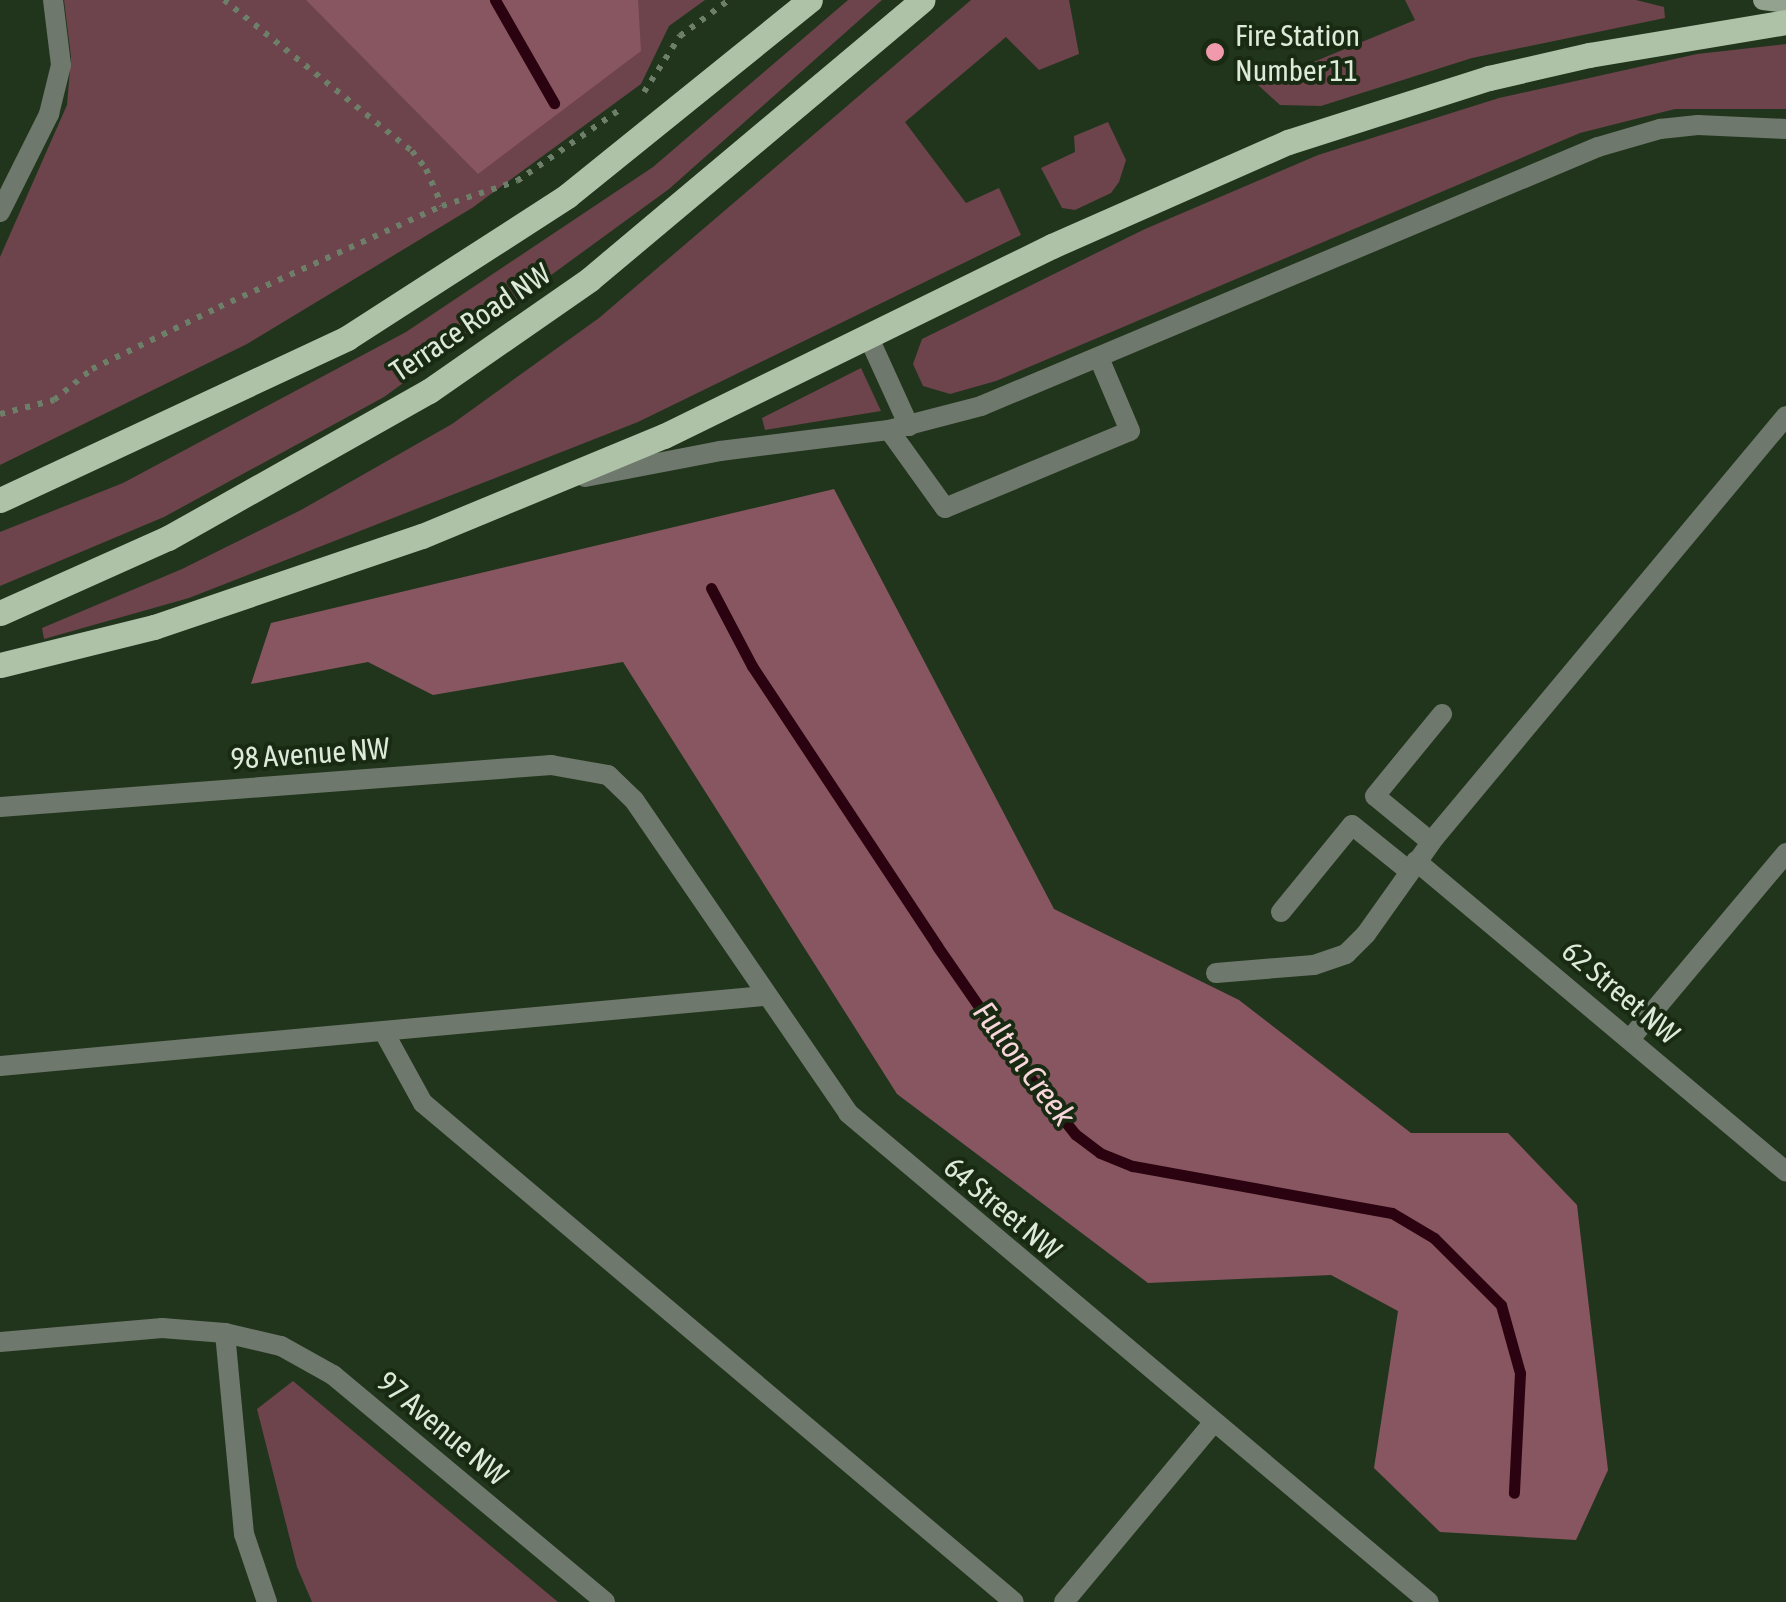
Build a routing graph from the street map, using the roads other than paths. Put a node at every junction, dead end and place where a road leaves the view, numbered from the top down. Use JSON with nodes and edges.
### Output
{"nodes":[{"id":1,"x":52,"y":0,"type":"edge"},
{"id":2,"x":810,"y":0,"type":"edge"},
{"id":3,"x":922,"y":0,"type":"edge"},
{"id":4,"x":1763,"y":0,"type":"edge"},
{"id":5,"x":1786,"y":3,"type":"edge"},
{"id":6,"x":1786,"y":22,"type":"edge"},
{"id":7,"x":1786,"y":128,"type":"edge"},
{"id":8,"x":0,"y":212,"type":"edge"},
{"id":9,"x":868,"y":336,"type":"junction"},
{"id":10,"x":1099,"y":358,"type":"junction"},
{"id":11,"x":1786,"y":416,"type":"edge"},
{"id":12,"x":899,"y":428,"type":"junction"},
{"id":13,"x":544,"y":486,"type":"junction"},
{"id":14,"x":0,"y":500,"type":"edge"},
{"id":15,"x":0,"y":614,"type":"edge"},
{"id":16,"x":0,"y":665,"type":"edge"},
{"id":17,"x":1442,"y":714,"type":"dead end"},
{"id":18,"x":621,"y":785,"type":"joint"},
{"id":19,"x":0,"y":806,"type":"edge"},
{"id":20,"x":1431,"y":842,"type":"junction"},
{"id":21,"x":1786,"y":853,"type":"edge"},
{"id":22,"x":1412,"y":866,"type":"junction"},
{"id":23,"x":1281,"y":912,"type":"dead end"},
{"id":24,"x":1216,"y":973,"type":"dead end"},
{"id":25,"x":764,"y":996,"type":"junction"},
{"id":26,"x":386,"y":1034,"type":"junction"},
{"id":27,"x":1630,"y":1039,"type":"junction"},
{"id":28,"x":0,"y":1066,"type":"edge"},
{"id":29,"x":1786,"y":1171,"type":"edge"},
{"id":30,"x":226,"y":1333,"type":"junction"},
{"id":31,"x":0,"y":1342,"type":"edge"},
{"id":32,"x":1213,"y":1424,"type":"junction"},
{"id":33,"x":267,"y":1602,"type":"edge"},
{"id":34,"x":604,"y":1602,"type":"edge"},
{"id":35,"x":1014,"y":1602,"type":"edge"},
{"id":36,"x":1064,"y":1602,"type":"edge"},
{"id":37,"x":1429,"y":1602,"type":"edge"}],
"edges":[{"from":1,"to":8,"type":"street"},
{"from":2,"to":14,"type":"main road","name":"Terrace Road NW"},
{"from":3,"to":15,"type":"main road","name":"Terrace Road NW"},
{"from":4,"to":5,"type":"main road"},
{"from":6,"to":9,"type":"main road"},
{"from":7,"to":10,"type":"street"},
{"from":9,"to":12,"type":"street"},
{"from":9,"to":13,"type":"main road"},
{"from":10,"to":12,"type":"street"},
{"from":10,"to":12,"type":"street"},
{"from":11,"to":20,"type":"street"},
{"from":12,"to":13,"type":"street"},
{"from":13,"to":16,"type":"main road"},
{"from":17,"to":20,"type":"street"},
{"from":18,"to":19,"type":"street","name":"98 Avenue NW"},
{"from":18,"to":25,"type":"street","name":"64 Street NW"},
{"from":20,"to":22,"type":"street"},
{"from":21,"to":27,"type":"street"},
{"from":22,"to":23,"type":"street","name":"62 Street NW"},
{"from":22,"to":24,"type":"street"},
{"from":22,"to":27,"type":"street","name":"62 Street NW"},
{"from":25,"to":26,"type":"street"},
{"from":25,"to":32,"type":"street","name":"64 Street NW"},
{"from":26,"to":28,"type":"street"},
{"from":26,"to":35,"type":"street"},
{"from":27,"to":29,"type":"street","name":"62 Street NW"},
{"from":30,"to":31,"type":"street","name":"97 Avenue NW"},
{"from":30,"to":33,"type":"street"},
{"from":30,"to":34,"type":"street","name":"97 Avenue NW"},
{"from":32,"to":36,"type":"street"},
{"from":32,"to":37,"type":"street","name":"64 Street NW"}]}
